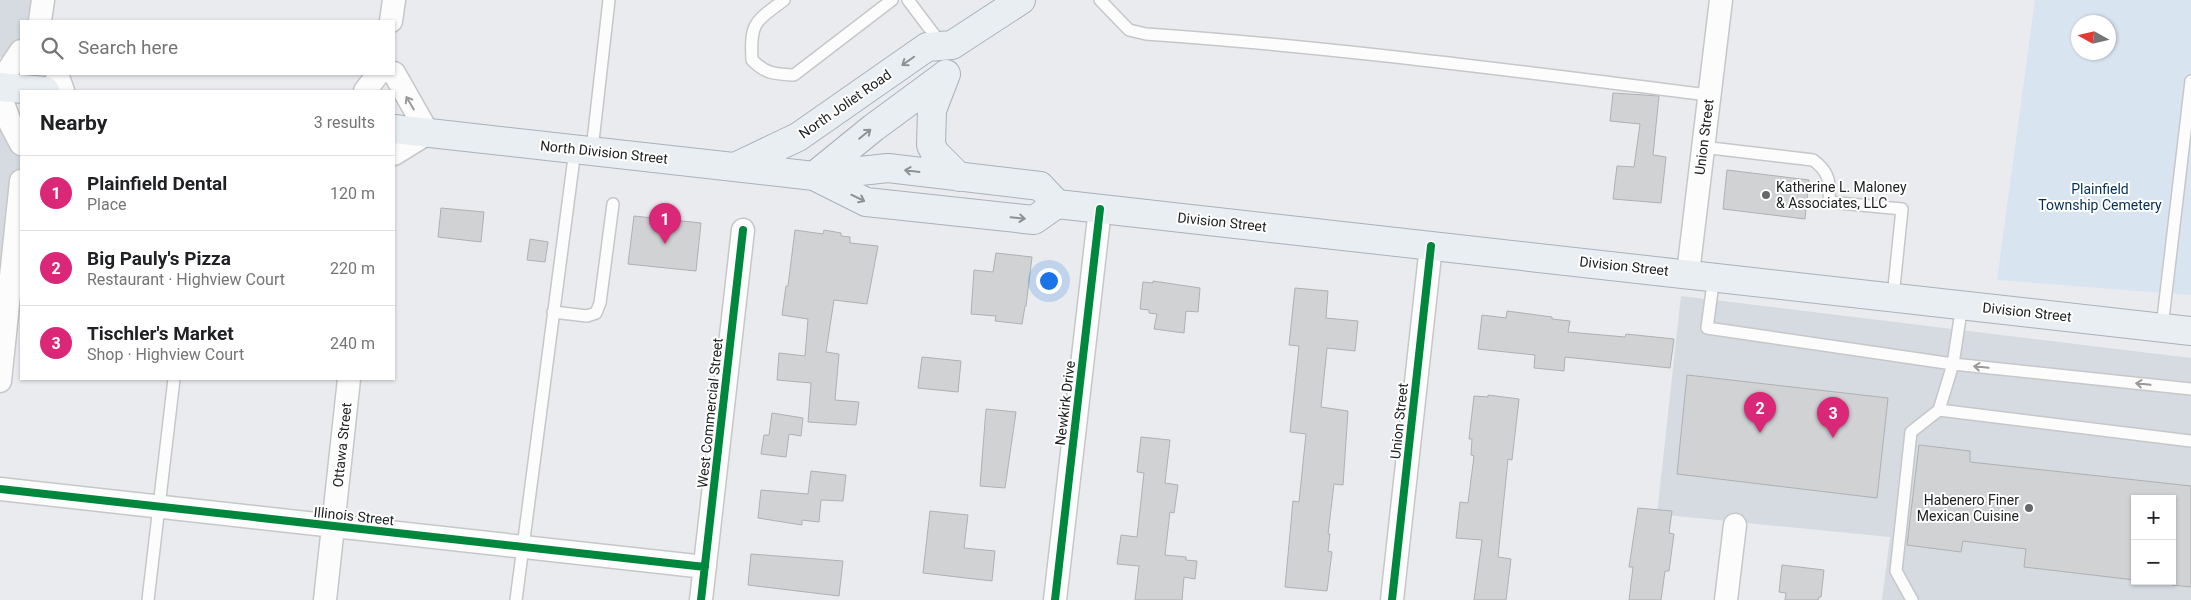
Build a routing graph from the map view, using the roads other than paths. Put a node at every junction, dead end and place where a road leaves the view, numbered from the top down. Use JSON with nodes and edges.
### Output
{"nodes":[{"id":1,"x":43,"y":0,"type":"edge"},
{"id":2,"x":394,"y":0,"type":"edge"},
{"id":3,"x":609,"y":0,"type":"edge"},
{"id":4,"x":784,"y":0,"type":"edge"},
{"id":5,"x":892,"y":0,"type":"edge"},
{"id":6,"x":908,"y":0,"type":"edge"},
{"id":7,"x":1021,"y":0,"type":"edge"},
{"id":8,"x":1100,"y":0,"type":"edge"},
{"id":9,"x":1721,"y":0,"type":"edge"},
{"id":10,"x":40,"y":20,"type":"edge"},
{"id":11,"x":391,"y":20,"type":"edge"},
{"id":12,"x":948,"y":46,"type":"junction"},
{"id":13,"x":20,"y":52,"type":"edge"},
{"id":14,"x":57,"y":75,"type":"edge"},
{"id":15,"x":377,"y":75,"type":"edge"},
{"id":16,"x":395,"y":75,"type":"edge"},
{"id":17,"x":945,"y":75,"type":"junction"},
{"id":18,"x":2191,"y":81,"type":"edge"},
{"id":19,"x":0,"y":82,"type":"edge"},
{"id":20,"x":0,"y":87,"type":"edge"},
{"id":21,"x":34,"y":90,"type":"edge"},
{"id":22,"x":63,"y":90,"type":"edge"},
{"id":23,"x":365,"y":90,"type":"edge"},
{"id":24,"x":0,"y":95,"type":"edge"},
{"id":25,"x":1709,"y":95,"type":"junction"},
{"id":26,"x":395,"y":129,"type":"edge"},
{"id":27,"x":428,"y":133,"type":"junction"},
{"id":28,"x":20,"y":142,"type":"edge"},
{"id":29,"x":1702,"y":147,"type":"junction"},
{"id":30,"x":584,"y":149,"type":"junction"},
{"id":31,"x":395,"y":153,"type":"edge"},
{"id":32,"x":737,"y":166,"type":"junction"},
{"id":33,"x":814,"y":176,"type":"junction"},
{"id":34,"x":959,"y":177,"type":"junction"},
{"id":35,"x":20,"y":186,"type":"edge"},
{"id":36,"x":613,"y":204,"type":"dead end"},
{"id":37,"x":1057,"y":204,"type":"junction"},
{"id":38,"x":1100,"y":209,"type":"junction"},
{"id":39,"x":743,"y":230,"type":"dead end"},
{"id":40,"x":1431,"y":246,"type":"junction"},
{"id":41,"x":6,"y":256,"type":"edge"},
{"id":42,"x":1701,"y":275,"type":"junction"},
{"id":43,"x":1893,"y":297,"type":"junction"},
{"id":44,"x":1962,"y":305,"type":"junction"},
{"id":45,"x":553,"y":312,"type":"junction"},
{"id":46,"x":2162,"y":328,"type":"junction"},
{"id":47,"x":2191,"y":331,"type":"edge"},
{"id":48,"x":1953,"y":364,"type":"junction"},
{"id":49,"x":174,"y":380,"type":"edge"},
{"id":50,"x":349,"y":380,"type":"edge"},
{"id":51,"x":0,"y":381,"type":"edge"},
{"id":52,"x":2191,"y":389,"type":"edge"},
{"id":53,"x":1939,"y":410,"type":"junction"},
{"id":54,"x":2191,"y":441,"type":"edge"},
{"id":55,"x":0,"y":489,"type":"edge"},
{"id":56,"x":159,"y":507,"type":"junction"},
{"id":57,"x":1735,"y":525,"type":"dead end"},
{"id":58,"x":333,"y":527,"type":"junction"},
{"id":59,"x":523,"y":547,"type":"junction"},
{"id":60,"x":705,"y":567,"type":"junction"},
{"id":61,"x":148,"y":600,"type":"edge"},
{"id":62,"x":325,"y":600,"type":"edge"},
{"id":63,"x":516,"y":600,"type":"edge"},
{"id":64,"x":701,"y":600,"type":"edge"},
{"id":65,"x":1055,"y":600,"type":"edge"},
{"id":66,"x":1392,"y":600,"type":"edge"},
{"id":67,"x":1726,"y":600,"type":"edge"},
{"id":68,"x":1912,"y":600,"type":"edge"}],
"edges":[{"from":1,"to":10,"type":"street"},
{"from":2,"to":11,"type":"street"},
{"from":3,"to":30,"type":"lane"},
{"from":4,"to":5,"type":"lane"},
{"from":6,"to":12,"type":"lane"},
{"from":7,"to":12,"type":"main road","name":"North Joliet Road"},
{"from":8,"to":25,"type":"lane"},
{"from":9,"to":25,"type":"street","name":"Union Street"},
{"from":12,"to":17,"type":"main road"},
{"from":12,"to":32,"type":"main road","name":"North Joliet Road","one_way":true},
{"from":13,"to":19,"type":"street"},
{"from":14,"to":22,"type":"street"},
{"from":15,"to":23,"type":"street"},
{"from":27,"to":16,"type":"street","one_way":true},
{"from":33,"to":17,"type":"main road","one_way":true},
{"from":17,"to":34,"type":"main road"},
{"from":18,"to":46,"type":"lane"},
{"from":20,"to":21,"type":"main road"},
{"from":24,"to":28,"type":"street"},
{"from":25,"to":29,"type":"street","name":"Union Street"},
{"from":26,"to":27,"type":"main road","name":"North Division Street"},
{"from":27,"to":30,"type":"main road","name":"North Division Street"},
{"from":27,"to":31,"type":"street"},
{"from":29,"to":42,"type":"street","name":"Union Street"},
{"from":29,"to":43,"type":"lane"},
{"from":30,"to":32,"type":"main road","name":"North Division Street"},
{"from":30,"to":45,"type":"lane"},
{"from":32,"to":33,"type":"main road","name":"North Division Street"},
{"from":34,"to":33,"type":"main road","one_way":true},
{"from":33,"to":37,"type":"main road","one_way":true},
{"from":34,"to":37,"type":"main road"},
{"from":35,"to":41,"type":"street"},
{"from":36,"to":45,"type":"lane"},
{"from":37,"to":38,"type":"main road","name":"Division Street"},
{"from":38,"to":40,"type":"main road","name":"Division Street"},
{"from":38,"to":65,"type":"street","name":"Newkirk Drive"},
{"from":39,"to":60,"type":"street","name":"West Commercial Street"},
{"from":40,"to":42,"type":"main road","name":"Division Street"},
{"from":40,"to":66,"type":"street","name":"Union Street"},
{"from":41,"to":51,"type":"street"},
{"from":42,"to":43,"type":"main road","name":"Division Street"},
{"from":42,"to":48,"type":"lane"},
{"from":43,"to":44,"type":"main road","name":"Division Street"},
{"from":44,"to":46,"type":"main road","name":"Division Street"},
{"from":44,"to":48,"type":"lane"},
{"from":45,"to":59,"type":"lane"},
{"from":46,"to":47,"type":"main road","name":"Division Street"},
{"from":52,"to":48,"type":"lane","one_way":true},
{"from":48,"to":53,"type":"lane"},
{"from":49,"to":56,"type":"lane"},
{"from":50,"to":58,"type":"street","name":"Ottawa Street"},
{"from":53,"to":54,"type":"lane"},
{"from":53,"to":68,"type":"lane"},
{"from":55,"to":56,"type":"street","name":"Illinois Street"},
{"from":56,"to":58,"type":"street","name":"Illinois Street"},
{"from":56,"to":61,"type":"lane"},
{"from":57,"to":67,"type":"street"},
{"from":58,"to":59,"type":"street","name":"Illinois Street"},
{"from":58,"to":62,"type":"street","name":"Ottawa Street"},
{"from":59,"to":60,"type":"street","name":"Illinois Street"},
{"from":59,"to":63,"type":"lane"},
{"from":60,"to":64,"type":"street","name":"West Commercial Street"}]}
